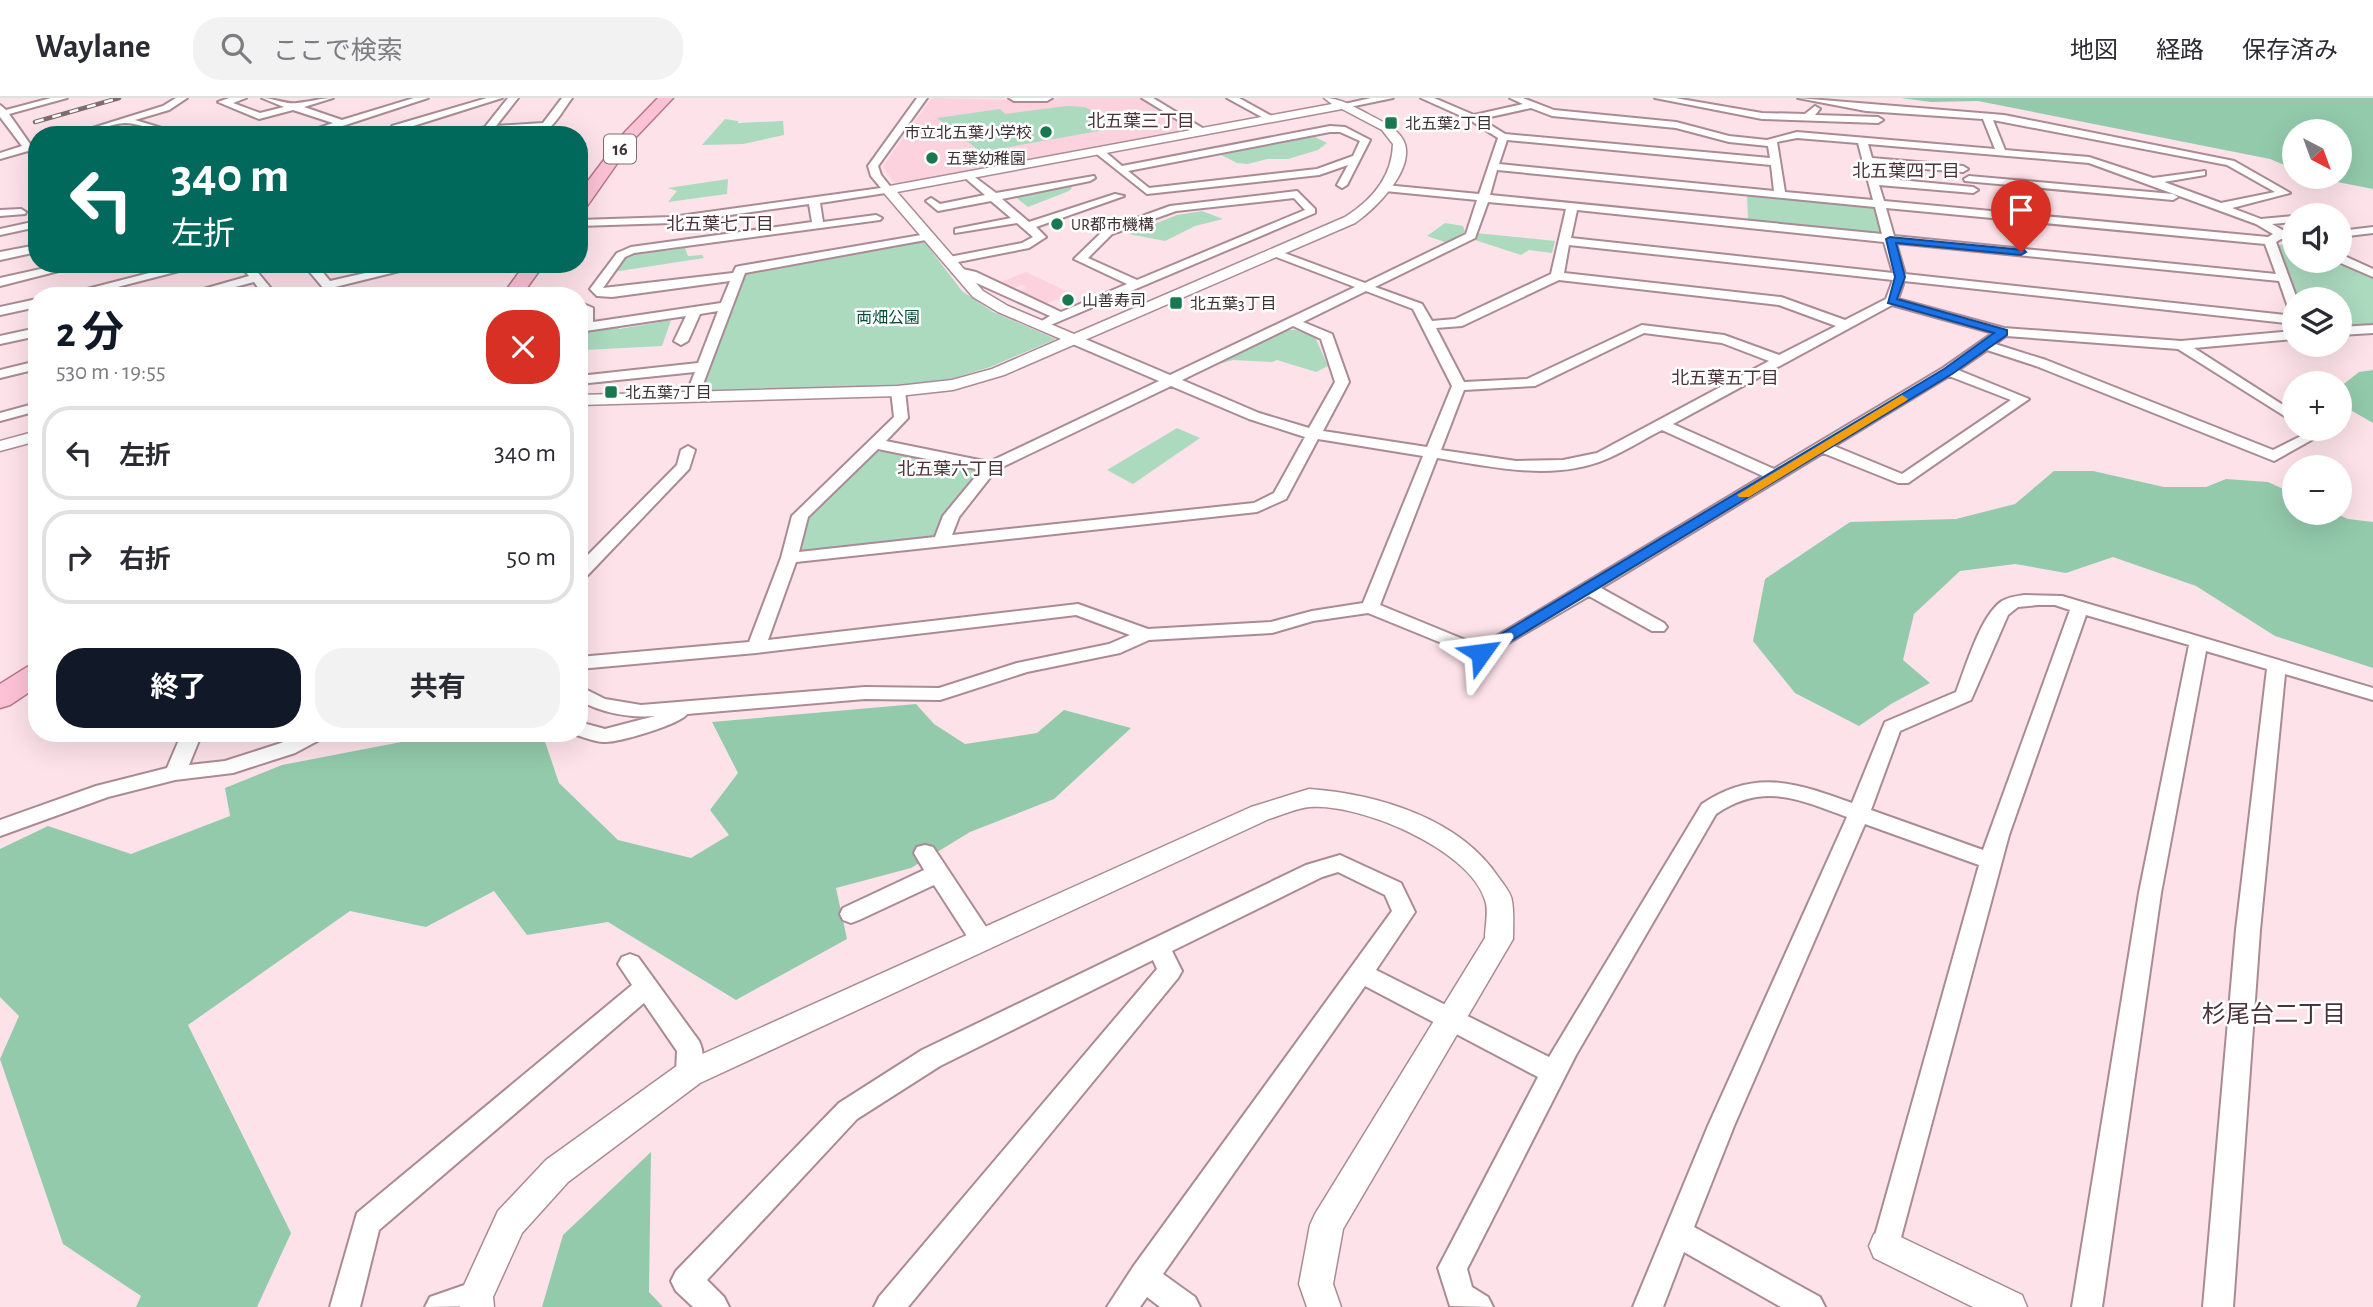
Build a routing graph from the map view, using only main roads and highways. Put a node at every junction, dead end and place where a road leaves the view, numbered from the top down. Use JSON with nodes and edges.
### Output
{"nodes":[{"id":1,"x":666,"y":98,"type":"edge"},
{"id":2,"x":588,"y":186,"type":"edge"},
{"id":3,"x":28,"y":680,"type":"edge"},
{"id":4,"x":0,"y":698,"type":"edge"}],
"edges":[{"from":1,"to":2,"type":"main road","number":"16"},
{"from":3,"to":4,"type":"main road"}]}
